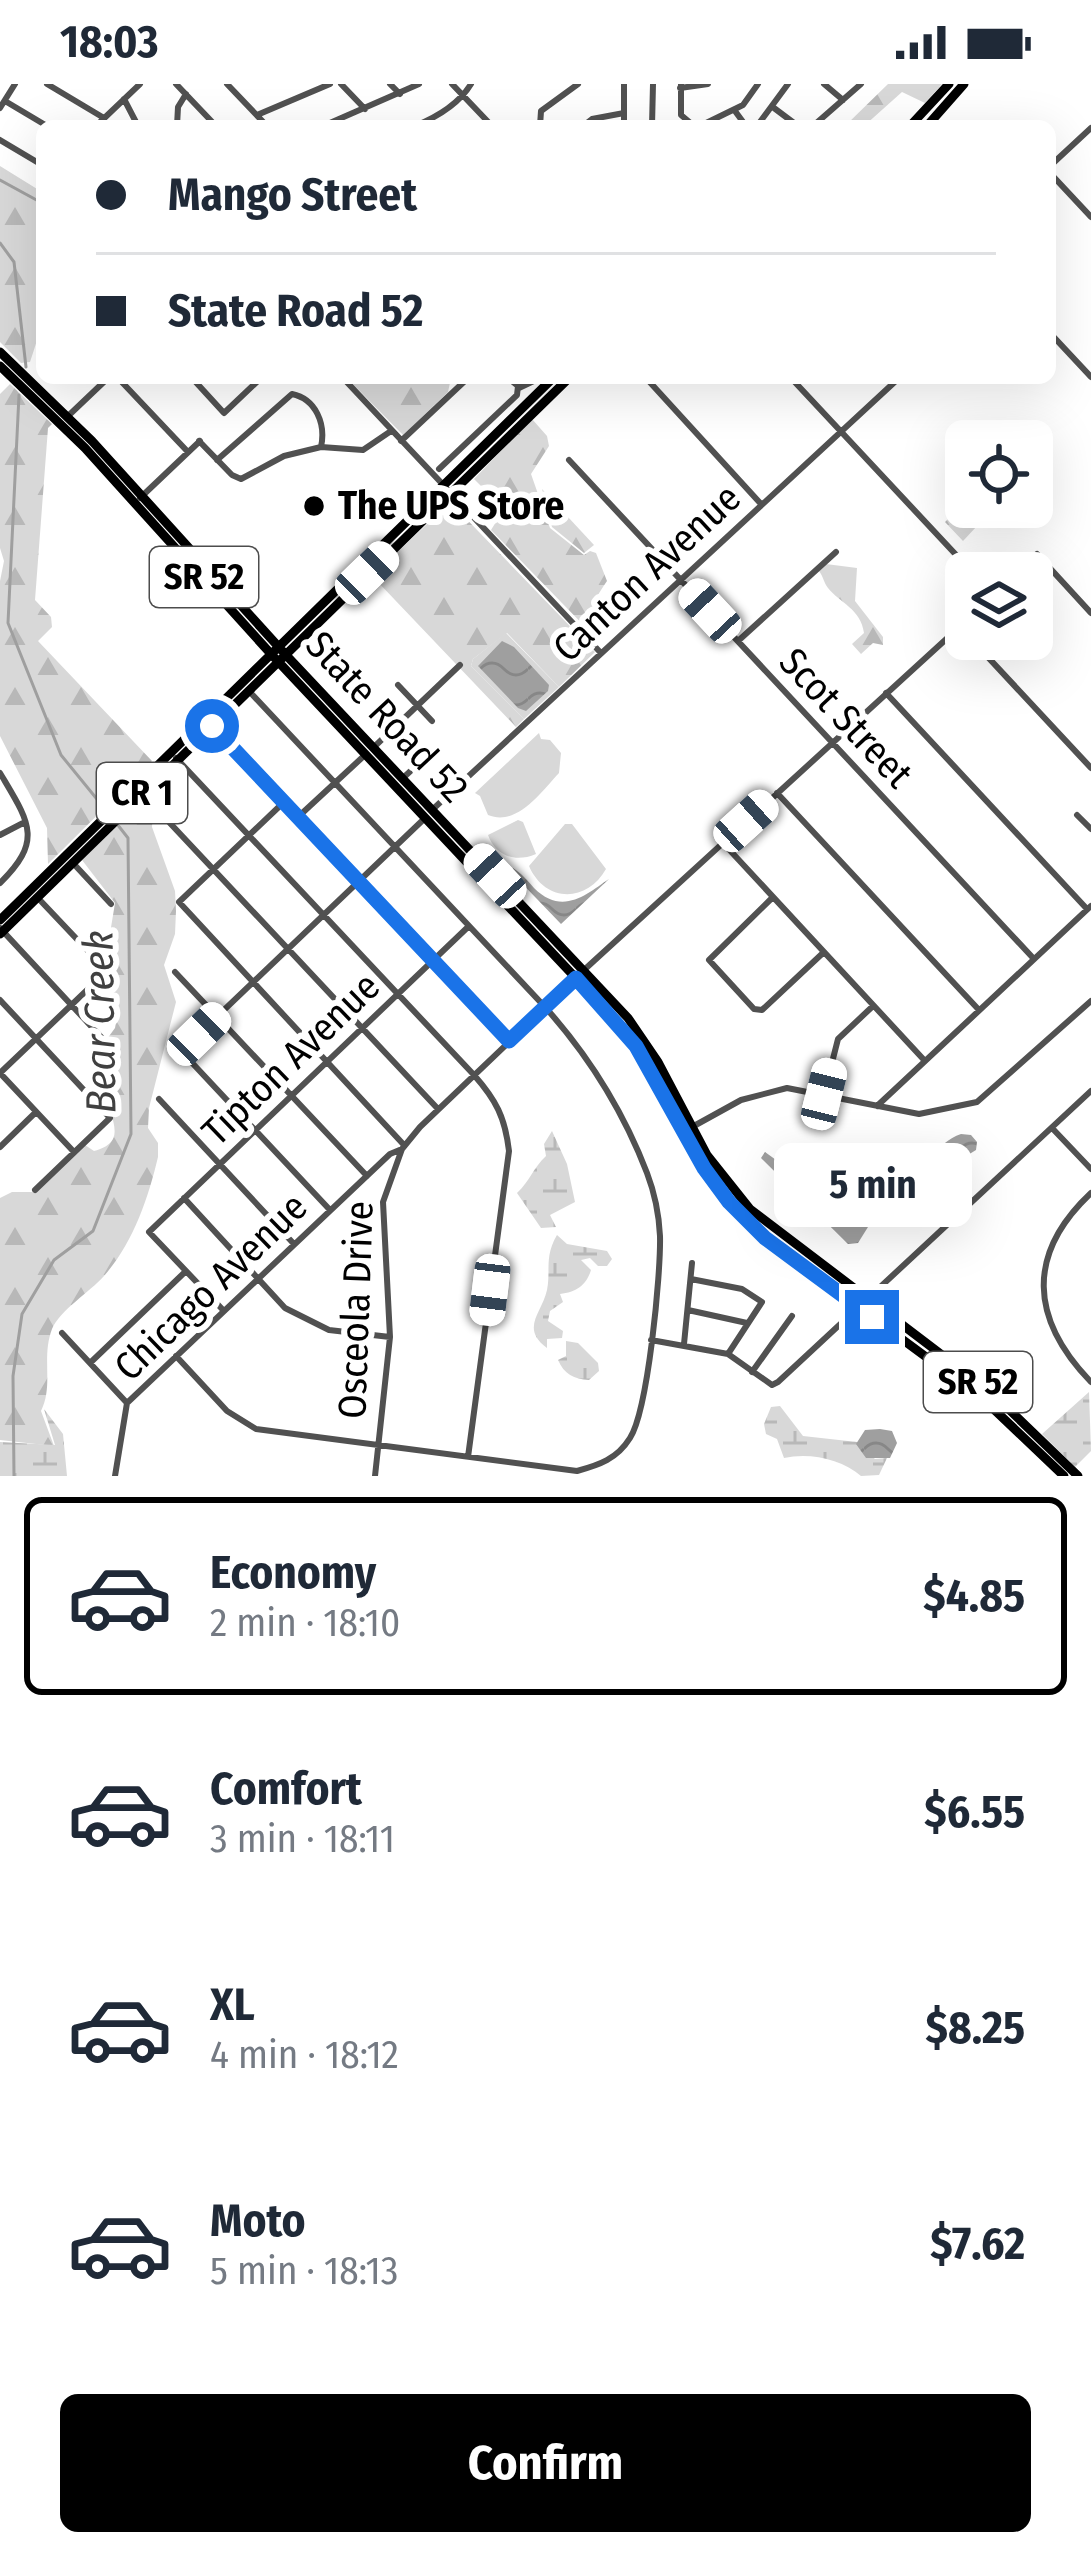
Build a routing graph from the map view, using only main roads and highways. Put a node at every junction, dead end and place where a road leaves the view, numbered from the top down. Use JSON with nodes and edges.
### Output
{"nodes":[{"id":1,"x":949,"y":84,"type":"edge"},
{"id":2,"x":964,"y":84,"type":"edge"},
{"id":3,"x":916,"y":120,"type":"edge"},
{"id":4,"x":932,"y":120,"type":"edge"},
{"id":5,"x":0,"y":352,"type":"edge"},
{"id":6,"x":0,"y":366,"type":"edge"},
{"id":7,"x":546,"y":384,"type":"edge"},
{"id":8,"x":561,"y":384,"type":"edge"},
{"id":9,"x":64,"y":420,"type":"junction"},
{"id":10,"x":446,"y":489,"type":"junction"},
{"id":11,"x":139,"y":499,"type":"junction"},
{"id":12,"x":204,"y":570,"type":"junction"},
{"id":13,"x":279,"y":655,"type":"junction"},
{"id":14,"x":371,"y":754,"type":"junction"},
{"id":15,"x":174,"y":756,"type":"junction"},
{"id":16,"x":429,"y":814,"type":"junction"},
{"id":17,"x":1,"y":928,"type":"edge"},
{"id":18,"x":580,"y":974,"type":"junction"},
{"id":19,"x":1060,"y":1472,"type":"edge"},
{"id":20,"x":1078,"y":1476,"type":"edge"}],
"edges":[{"from":1,"to":3,"type":"main road"},
{"from":2,"to":4,"type":"main road"},
{"from":5,"to":9,"type":"main road","name":"State Road 52","number":"SR 52"},
{"from":6,"to":9,"type":"main road","name":"State Road 52","number":"SR 52"},
{"from":7,"to":10,"type":"main road","number":"CR 1"},
{"from":8,"to":10,"type":"main road","number":"CR 1"},
{"from":9,"to":11,"type":"main road","name":"State Road 52","number":"SR 52"},
{"from":10,"to":13,"type":"main road","number":"CR 1"},
{"from":11,"to":12,"type":"main road","name":"State Road 52","number":"SR 52"},
{"from":11,"to":12,"type":"main road","name":"State Road 52","number":"SR 52"},
{"from":12,"to":13,"type":"main road","name":"State Road 52","number":"SR 52"},
{"from":12,"to":13,"type":"main road","name":"State Road 52","number":"SR 52"},
{"from":13,"to":14,"type":"main road","name":"State Road 52","number":"SR 52"},
{"from":13,"to":14,"type":"main road","name":"State Road 52","number":"SR 52"},
{"from":13,"to":15,"type":"main road","number":"CR 1"},
{"from":13,"to":15,"type":"main road","number":"CR 1"},
{"from":14,"to":16,"type":"main road","name":"State Road 52","number":"SR 52"},
{"from":14,"to":16,"type":"main road","name":"State Road 52","number":"SR 52"},
{"from":15,"to":17,"type":"main road","number":"CR 1"},
{"from":15,"to":17,"type":"main road","number":"CR 1"},
{"from":16,"to":18,"type":"main road","name":"State Road 52","number":"SR 52"},
{"from":16,"to":18,"type":"main road","name":"State Road 52","number":"SR 52"},
{"from":18,"to":19,"type":"main road","name":"State Road 52","number":"SR 52"},
{"from":19,"to":20,"type":"main road","name":"State Road 52","number":"SR 52"}]}
